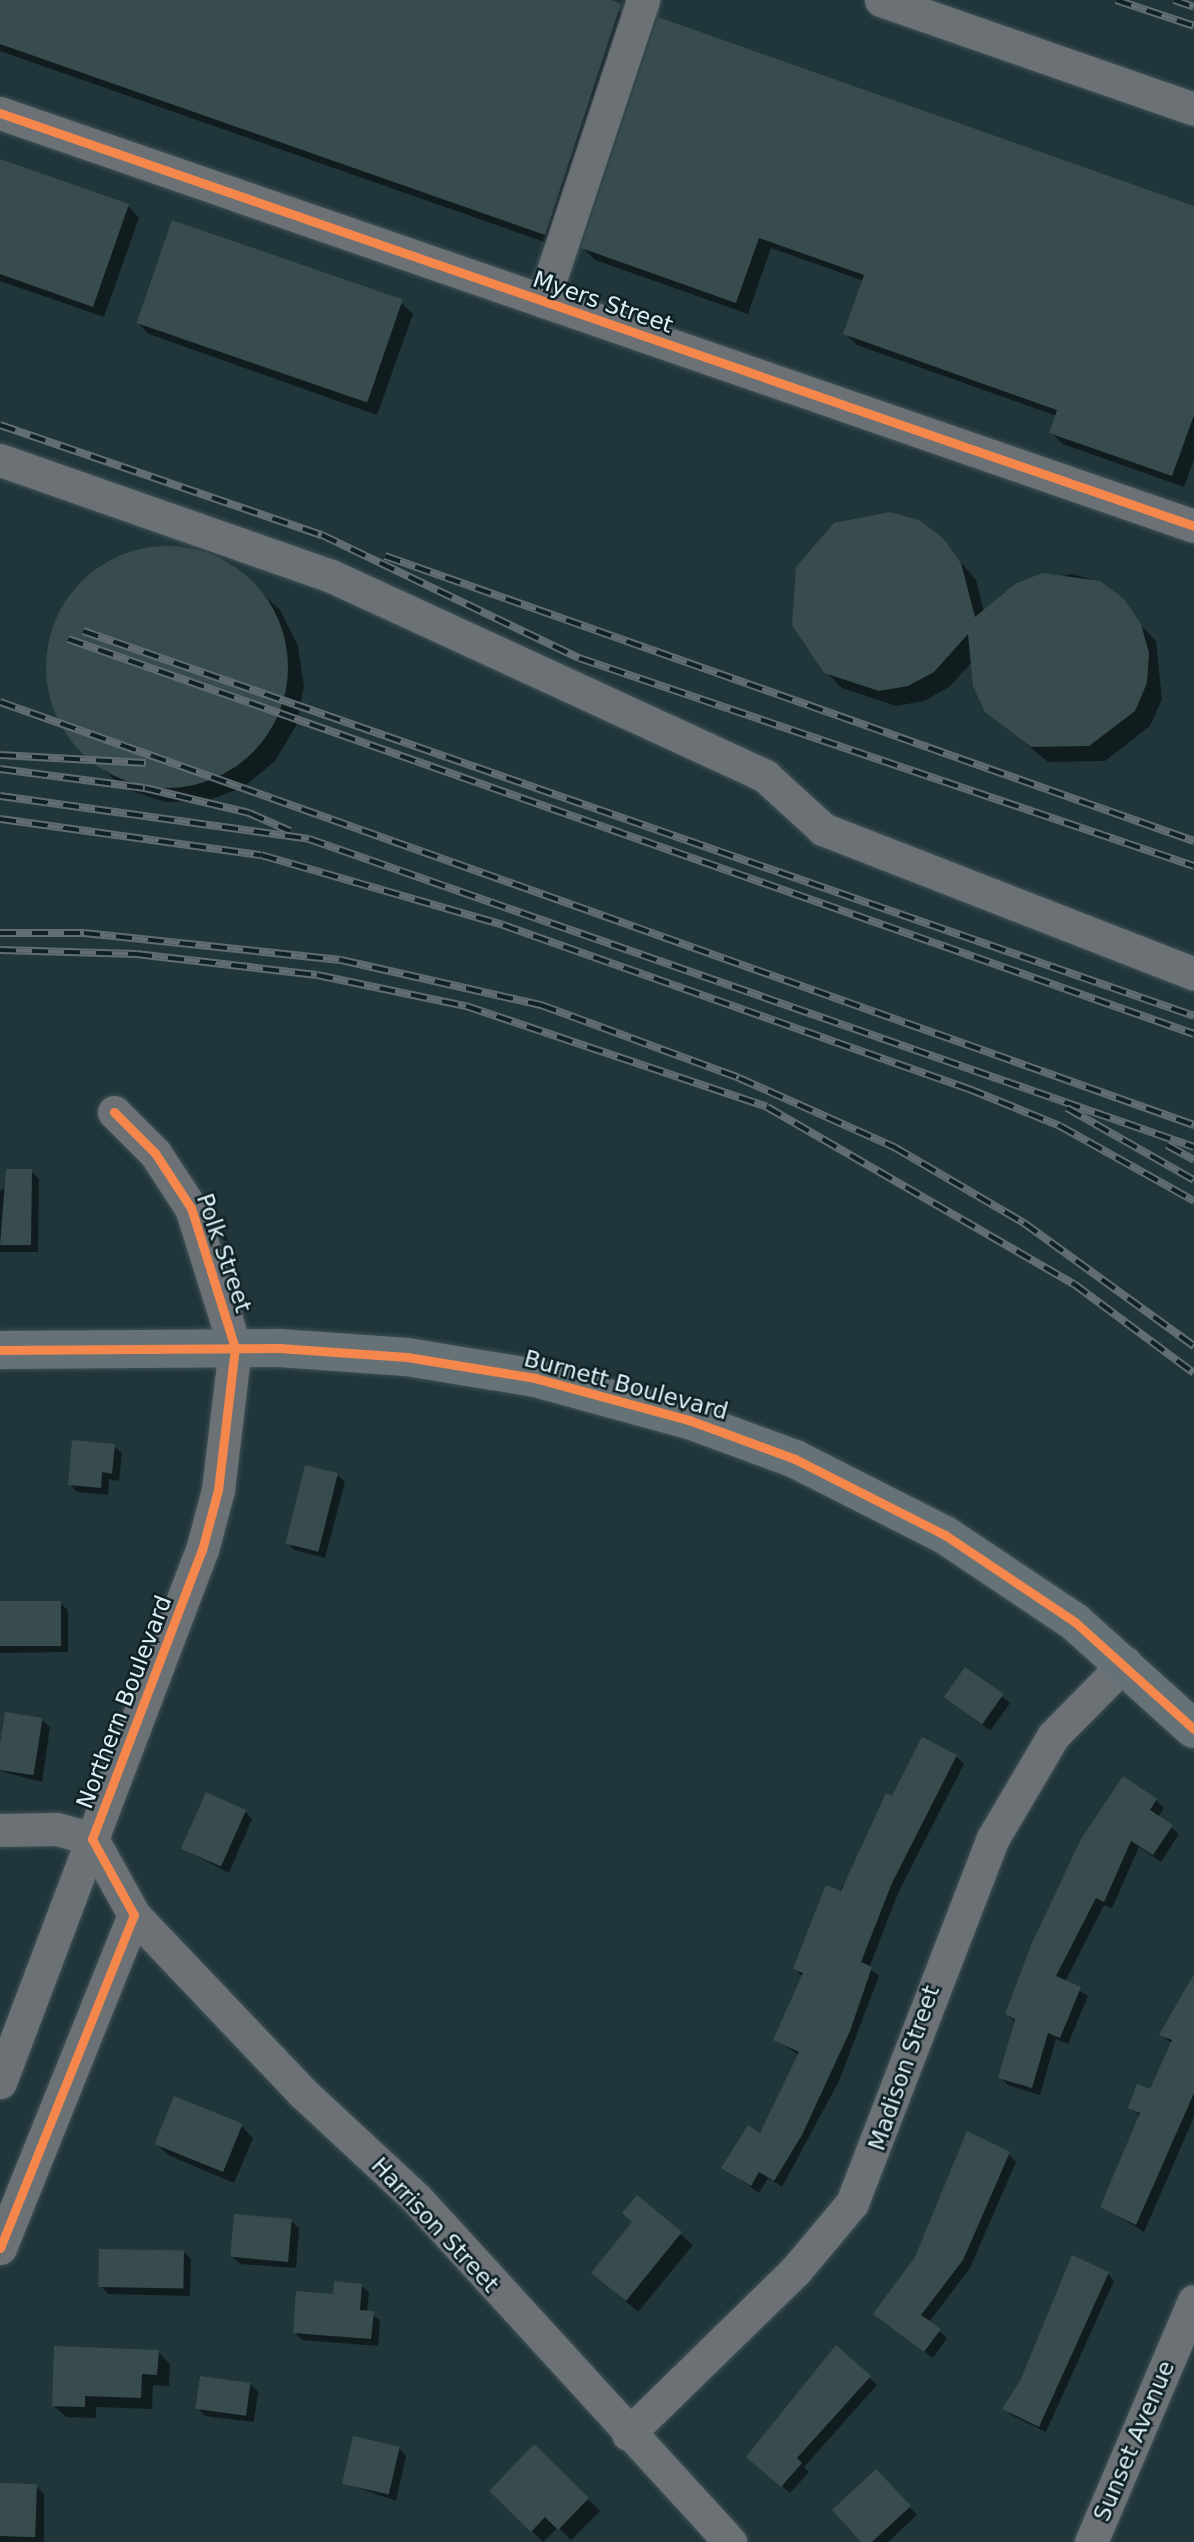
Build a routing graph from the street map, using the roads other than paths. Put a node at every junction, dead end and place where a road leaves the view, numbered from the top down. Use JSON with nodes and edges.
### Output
{"nodes":[{"id":1,"x":643,"y":0,"type":"edge"},
{"id":2,"x":881,"y":0,"type":"edge"},
{"id":3,"x":1194,"y":109,"type":"edge"},
{"id":4,"x":0,"y":113,"type":"edge"},
{"id":5,"x":543,"y":301,"type":"junction"},
{"id":6,"x":0,"y":460,"type":"edge"},
{"id":7,"x":1194,"y":526,"type":"edge"},
{"id":8,"x":1194,"y":974,"type":"edge"},
{"id":9,"x":114,"y":1112,"type":"dead end"},
{"id":10,"x":235,"y":1348,"type":"junction"},
{"id":11,"x":0,"y":1350,"type":"edge"},
{"id":12,"x":1125,"y":1663,"type":"junction"},
{"id":13,"x":1194,"y":1729,"type":"edge"},
{"id":14,"x":0,"y":1830,"type":"edge"},
{"id":15,"x":92,"y":1839,"type":"junction"},
{"id":16,"x":134,"y":1915,"type":"junction"},
{"id":17,"x":0,"y":2082,"type":"edge"},
{"id":18,"x":0,"y":2248,"type":"edge"},
{"id":19,"x":1194,"y":2301,"type":"edge"},
{"id":20,"x":628,"y":2434,"type":"junction"},
{"id":21,"x":730,"y":2542,"type":"edge"},
{"id":22,"x":1091,"y":2542,"type":"edge"}],
"edges":[{"from":1,"to":5,"type":"street"},
{"from":2,"to":3,"type":"street"},
{"from":4,"to":5,"type":"street","name":"Myers Street"},
{"from":5,"to":7,"type":"street","name":"Myers Street"},
{"from":6,"to":8,"type":"street"},
{"from":9,"to":10,"type":"street","name":"Polk Street"},
{"from":10,"to":11,"type":"main road","name":"Burnett Boulevard"},
{"from":10,"to":12,"type":"main road","name":"Burnett Boulevard"},
{"from":10,"to":15,"type":"street","name":"Northern Boulevard"},
{"from":12,"to":13,"type":"main road","name":"Burnett Boulevard"},
{"from":12,"to":20,"type":"street","name":"Madison Street"},
{"from":14,"to":15,"type":"street"},
{"from":15,"to":16,"type":"street","name":"Northern Boulevard"},
{"from":15,"to":17,"type":"street","name":"Northern Boulevard"},
{"from":16,"to":18,"type":"street"},
{"from":16,"to":20,"type":"street","name":"Harrison Street"},
{"from":19,"to":22,"type":"street","name":"Sunset Avenue"},
{"from":20,"to":21,"type":"street","name":"Harrison Street"}]}
